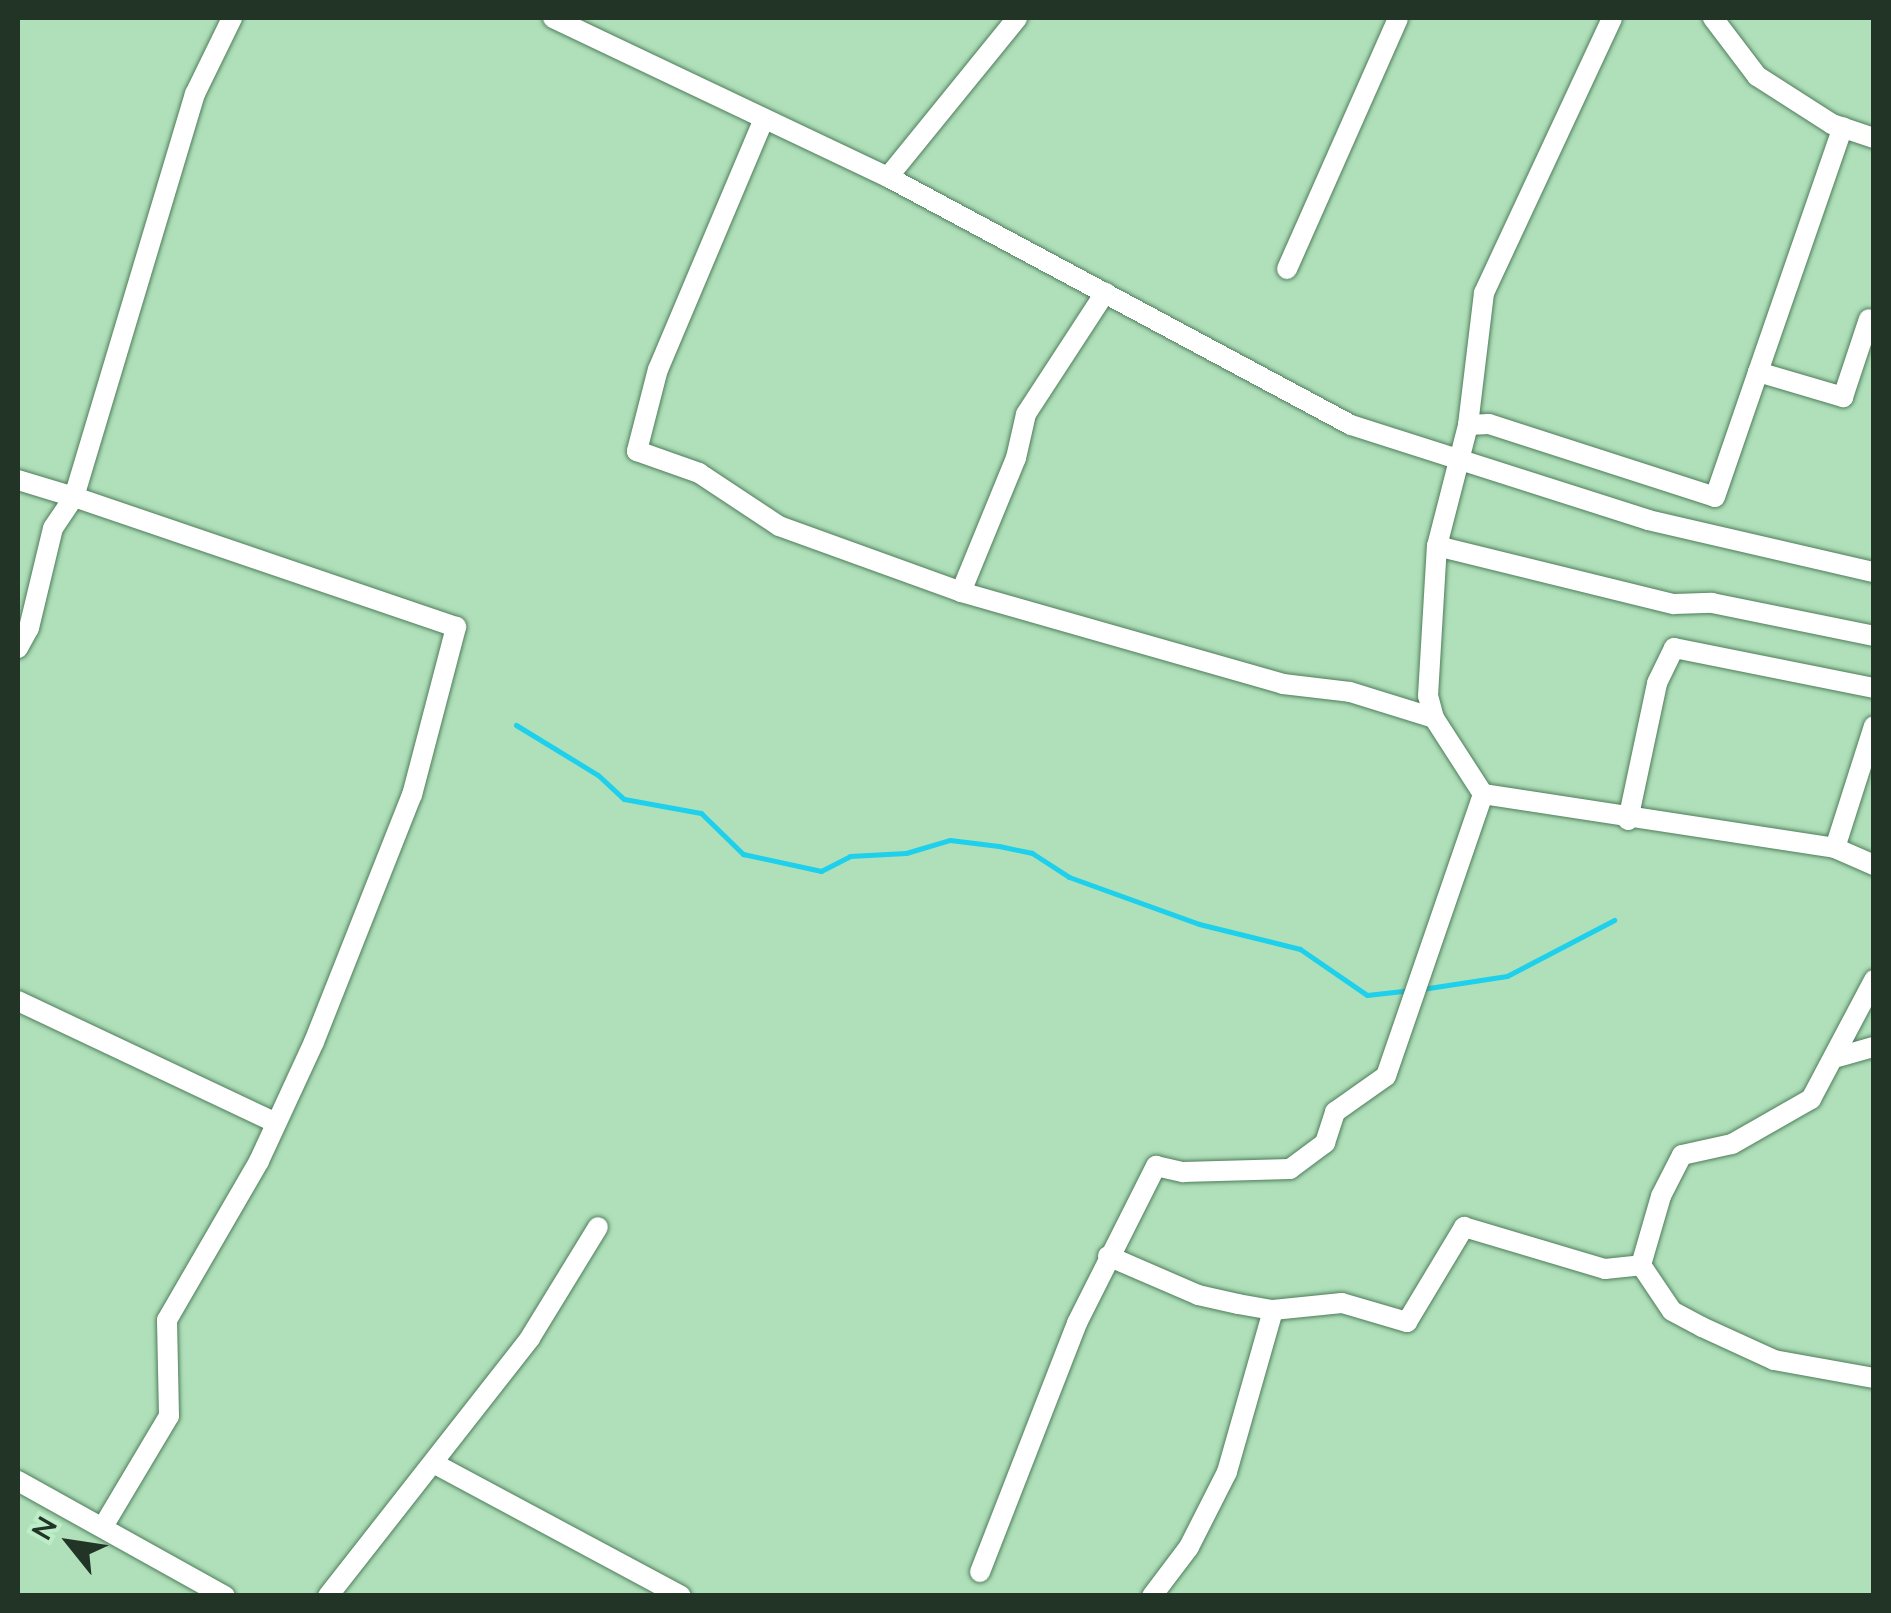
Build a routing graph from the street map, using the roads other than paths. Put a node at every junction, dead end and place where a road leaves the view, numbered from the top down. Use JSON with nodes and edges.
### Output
{"nodes":[{"id":1,"x":232,"y":18,"type":"edge"},
{"id":2,"x":553,"y":18,"type":"edge"},
{"id":3,"x":1017,"y":18,"type":"edge"},
{"id":4,"x":1398,"y":18,"type":"edge"},
{"id":5,"x":1612,"y":18,"type":"edge"},
{"id":6,"x":1713,"y":18,"type":"edge"},
{"id":7,"x":763,"y":121,"type":"junction"},
{"id":8,"x":1842,"y":127,"type":"junction"},
{"id":9,"x":1874,"y":138,"type":"edge"},
{"id":10,"x":888,"y":177,"type":"junction"},
{"id":11,"x":1287,"y":269,"type":"dead end"},
{"id":12,"x":1105,"y":293,"type":"junction"},
{"id":13,"x":1868,"y":318,"type":"dead end"},
{"id":14,"x":1758,"y":372,"type":"junction"},
{"id":15,"x":1468,"y":425,"type":"junction"},
{"id":16,"x":1455,"y":462,"type":"junction"},
{"id":17,"x":18,"y":480,"type":"edge"},
{"id":18,"x":74,"y":498,"type":"junction"},
{"id":19,"x":1437,"y":546,"type":"junction"},
{"id":20,"x":1874,"y":572,"type":"edge"},
{"id":21,"x":961,"y":592,"type":"junction"},
{"id":22,"x":23,"y":626,"type":"edge"},
{"id":23,"x":1874,"y":636,"type":"edge"},
{"id":24,"x":18,"y":648,"type":"edge"},
{"id":25,"x":1874,"y":688,"type":"edge"},
{"id":26,"x":1434,"y":718,"type":"junction"},
{"id":27,"x":1874,"y":726,"type":"edge"},
{"id":28,"x":1482,"y":794,"type":"junction"},
{"id":29,"x":1628,"y":820,"type":"junction"},
{"id":30,"x":1835,"y":848,"type":"junction"},
{"id":31,"x":1874,"y":865,"type":"edge"},
{"id":32,"x":1874,"y":980,"type":"edge"},
{"id":33,"x":18,"y":1001,"type":"edge"},
{"id":34,"x":1874,"y":1047,"type":"edge"},
{"id":35,"x":1838,"y":1057,"type":"junction"},
{"id":36,"x":276,"y":1123,"type":"junction"},
{"id":37,"x":598,"y":1227,"type":"dead end"},
{"id":38,"x":1108,"y":1256,"type":"junction"},
{"id":39,"x":1641,"y":1265,"type":"junction"},
{"id":40,"x":1273,"y":1310,"type":"junction"},
{"id":41,"x":1874,"y":1378,"type":"edge"},
{"id":42,"x":435,"y":1464,"type":"junction"},
{"id":43,"x":18,"y":1481,"type":"edge"},
{"id":44,"x":104,"y":1526,"type":"junction"},
{"id":45,"x":980,"y":1572,"type":"dead end"},
{"id":46,"x":224,"y":1596,"type":"edge"},
{"id":47,"x":328,"y":1596,"type":"edge"},
{"id":48,"x":680,"y":1596,"type":"edge"},
{"id":49,"x":1152,"y":1596,"type":"edge"}],
"edges":[{"from":1,"to":18,"type":"street"},
{"from":2,"to":7,"type":"street"},
{"from":3,"to":10,"type":"street"},
{"from":4,"to":11,"type":"street"},
{"from":5,"to":15,"type":"street"},
{"from":6,"to":8,"type":"street"},
{"from":7,"to":10,"type":"street"},
{"from":7,"to":21,"type":"street"},
{"from":8,"to":9,"type":"street"},
{"from":8,"to":14,"type":"street"},
{"from":10,"to":12,"type":"street"},
{"from":12,"to":16,"type":"street"},
{"from":12,"to":21,"type":"street"},
{"from":13,"to":14,"type":"street"},
{"from":14,"to":15,"type":"street"},
{"from":15,"to":16,"type":"street"},
{"from":16,"to":19,"type":"street"},
{"from":16,"to":20,"type":"street"},
{"from":17,"to":18,"type":"street"},
{"from":18,"to":22,"type":"street"},
{"from":18,"to":36,"type":"street"},
{"from":19,"to":23,"type":"street"},
{"from":19,"to":26,"type":"street"},
{"from":21,"to":26,"type":"street"},
{"from":22,"to":24,"type":"street"},
{"from":25,"to":29,"type":"street"},
{"from":26,"to":28,"type":"street"},
{"from":27,"to":30,"type":"street"},
{"from":28,"to":29,"type":"street"},
{"from":28,"to":38,"type":"street"},
{"from":29,"to":30,"type":"street"},
{"from":30,"to":31,"type":"street"},
{"from":32,"to":35,"type":"street"},
{"from":33,"to":36,"type":"street"},
{"from":34,"to":35,"type":"street"},
{"from":35,"to":39,"type":"street"},
{"from":36,"to":44,"type":"street"},
{"from":37,"to":42,"type":"street"},
{"from":38,"to":40,"type":"street"},
{"from":38,"to":45,"type":"street"},
{"from":39,"to":40,"type":"street"},
{"from":39,"to":41,"type":"street"},
{"from":40,"to":49,"type":"street"},
{"from":42,"to":47,"type":"street"},
{"from":42,"to":48,"type":"street"},
{"from":43,"to":44,"type":"street"},
{"from":44,"to":46,"type":"street"}]}
